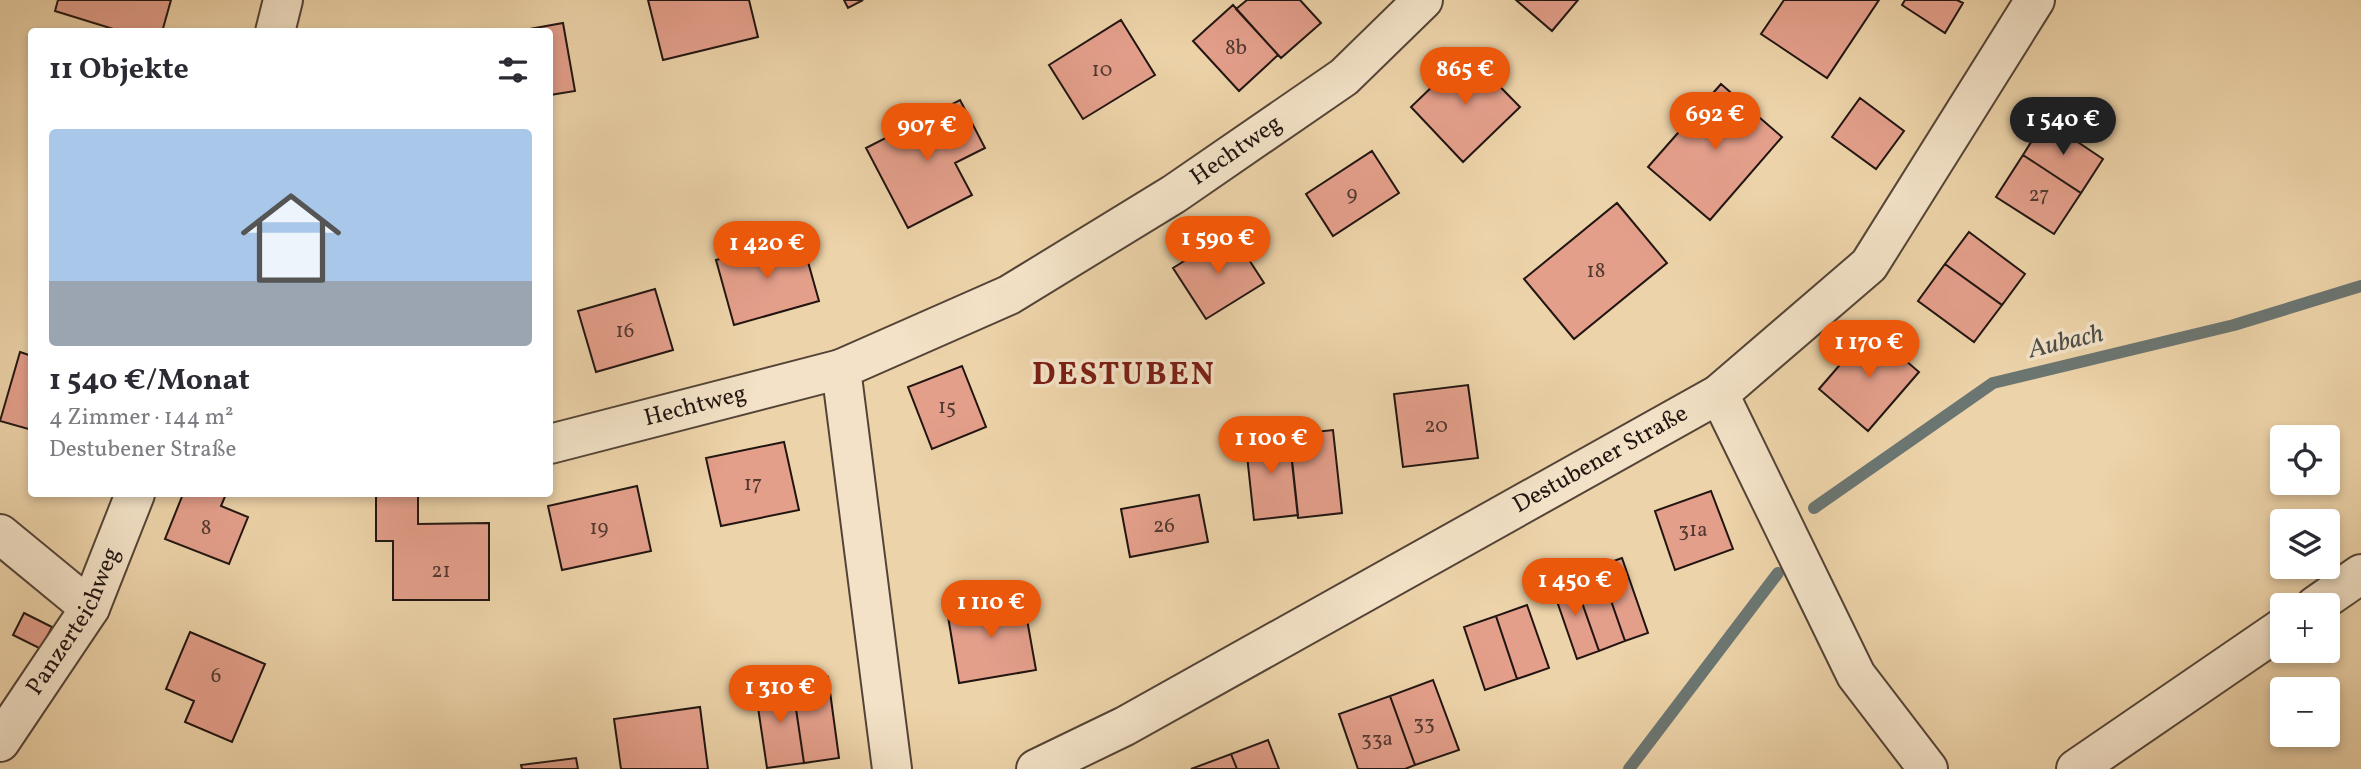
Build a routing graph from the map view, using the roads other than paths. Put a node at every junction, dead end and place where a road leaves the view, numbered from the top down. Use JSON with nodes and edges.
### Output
{"nodes":[{"id":1,"x":283,"y":0,"type":"edge"},
{"id":2,"x":1423,"y":0,"type":"edge"},
{"id":3,"x":2035,"y":0,"type":"edge"},
{"id":4,"x":276,"y":28,"type":"edge"},
{"id":5,"x":841,"y":369,"type":"junction"},
{"id":6,"x":1719,"y":394,"type":"junction"},
{"id":7,"x":553,"y":443,"type":"edge"},
{"id":8,"x":134,"y":497,"type":"edge"},
{"id":9,"x":0,"y":534,"type":"edge"},
{"id":10,"x":2361,"y":574,"type":"edge"},
{"id":11,"x":2334,"y":593,"type":"edge"},
{"id":12,"x":90,"y":608,"type":"junction"},
{"id":13,"x":2270,"y":636,"type":"edge"},
{"id":14,"x":0,"y":742,"type":"edge"},
{"id":15,"x":892,"y":769,"type":"edge"},
{"id":16,"x":1036,"y":769,"type":"edge"},
{"id":17,"x":1928,"y":769,"type":"edge"},
{"id":18,"x":2076,"y":769,"type":"edge"}],
"edges":[{"from":1,"to":4,"type":"street"},
{"from":2,"to":5,"type":"street","name":"Hechtweg"},
{"from":3,"to":6,"type":"street","name":"Destubener Straße"},
{"from":5,"to":7,"type":"street","name":"Hechtweg"},
{"from":5,"to":15,"type":"street"},
{"from":6,"to":16,"type":"street","name":"Destubener Straße"},
{"from":6,"to":17,"type":"street"},
{"from":8,"to":12,"type":"street","name":"Panzerteichweg"},
{"from":9,"to":12,"type":"street"},
{"from":10,"to":11,"type":"street"},
{"from":12,"to":14,"type":"street","name":"Panzerteichweg"},
{"from":13,"to":18,"type":"street"}]}
